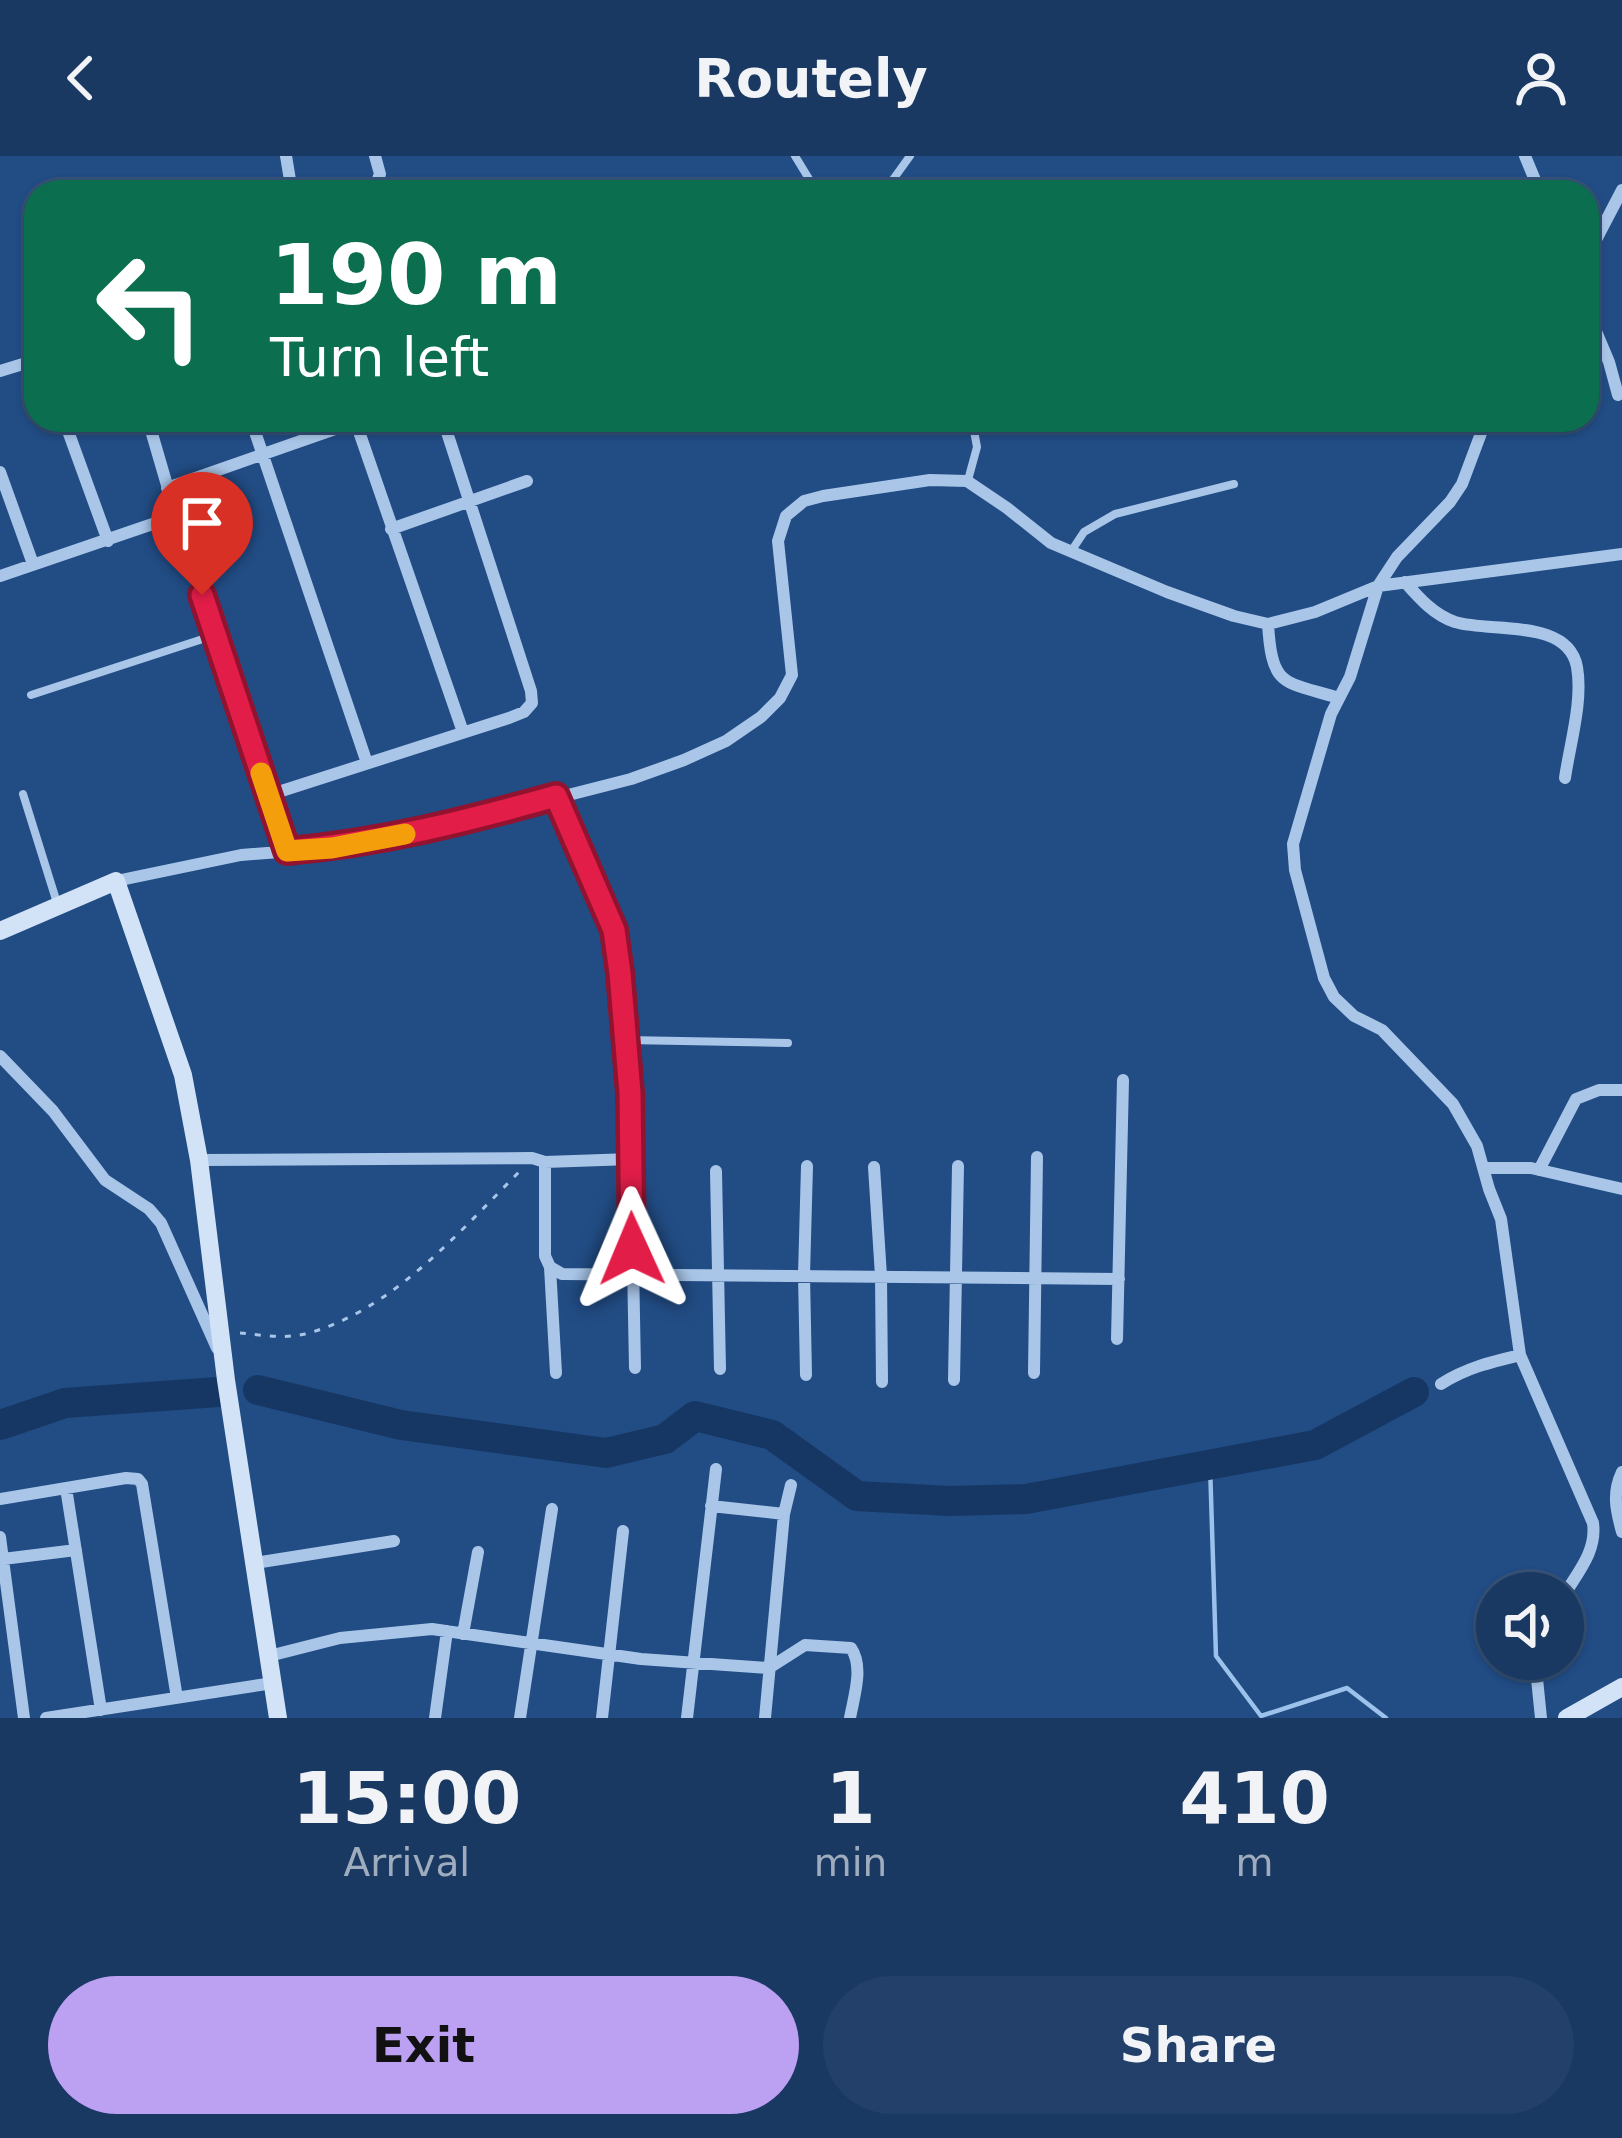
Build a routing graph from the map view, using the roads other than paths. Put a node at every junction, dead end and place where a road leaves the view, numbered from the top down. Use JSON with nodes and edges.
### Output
{"nodes":[{"id":1,"x":1622,"y":190,"type":"edge"},
{"id":2,"x":1599,"y":234,"type":"edge"},
{"id":3,"x":1599,"y":338,"type":"edge"},
{"id":4,"x":1618,"y":395,"type":"dead end"},
{"id":5,"x":68,"y":432,"type":"edge"},
{"id":6,"x":151,"y":432,"type":"edge"},
{"id":7,"x":254,"y":432,"type":"edge"},
{"id":8,"x":325,"y":432,"type":"edge"},
{"id":9,"x":359,"y":432,"type":"edge"},
{"id":10,"x":447,"y":432,"type":"edge"},
{"id":11,"x":974,"y":432,"type":"edge"},
{"id":12,"x":1482,"y":432,"type":"edge"},
{"id":13,"x":262,"y":455,"type":"junction"},
{"id":14,"x":0,"y":472,"type":"edge"},
{"id":15,"x":527,"y":481,"type":"dead end"},
{"id":16,"x":967,"y":481,"type":"junction"},
{"id":17,"x":1234,"y":484,"type":"dead end"},
{"id":18,"x":167,"y":488,"type":"junction"},
{"id":19,"x":470,"y":501,"type":"junction"},
{"id":20,"x":176,"y":517,"type":"junction"},
{"id":21,"x":392,"y":530,"type":"junction"},
{"id":22,"x":107,"y":541,"type":"junction"},
{"id":23,"x":1071,"y":552,"type":"junction"},
{"id":24,"x":1622,"y":554,"type":"edge"},
{"id":25,"x":33,"y":564,"type":"junction"},
{"id":26,"x":0,"y":576,"type":"edge"},
{"id":27,"x":1405,"y":582,"type":"junction"},
{"id":28,"x":1378,"y":586,"type":"junction"},
{"id":29,"x":1268,"y":624,"type":"junction"},
{"id":30,"x":215,"y":634,"type":"junction"},
{"id":31,"x":31,"y":695,"type":"dead end"},
{"id":32,"x":1339,"y":698,"type":"junction"},
{"id":33,"x":463,"y":732,"type":"junction"},
{"id":34,"x":367,"y":764,"type":"junction"},
{"id":35,"x":1564,"y":778,"type":"dead end"},
{"id":36,"x":23,"y":794,"type":"dead end"},
{"id":37,"x":268,"y":795,"type":"junction"},
{"id":38,"x":556,"y":796,"type":"junction"},
{"id":39,"x":287,"y":851,"type":"junction"},
{"id":40,"x":116,"y":881,"type":"junction"},
{"id":41,"x":58,"y":906,"type":"junction"},
{"id":42,"x":0,"y":931,"type":"edge"},
{"id":43,"x":626,"y":1040,"type":"junction"},
{"id":44,"x":788,"y":1043,"type":"dead end"},
{"id":45,"x":0,"y":1056,"type":"edge"},
{"id":46,"x":1123,"y":1080,"type":"dead end"},
{"id":47,"x":1622,"y":1090,"type":"edge"},
{"id":48,"x":1036,"y":1157,"type":"dead end"},
{"id":49,"x":631,"y":1159,"type":"junction"},
{"id":50,"x":199,"y":1160,"type":"junction"},
{"id":51,"x":539,"y":1160,"type":"junction"},
{"id":52,"x":807,"y":1166,"type":"dead end"},
{"id":53,"x":958,"y":1166,"type":"dead end"},
{"id":54,"x":874,"y":1167,"type":"dead end"},
{"id":55,"x":1484,"y":1168,"type":"junction"},
{"id":56,"x":1539,"y":1170,"type":"junction"},
{"id":57,"x":716,"y":1171,"type":"dead end"},
{"id":58,"x":1622,"y":1189,"type":"edge"},
{"id":59,"x":550,"y":1267,"type":"junction"},
{"id":60,"x":633,"y":1274,"type":"junction"},
{"id":61,"x":718,"y":1274,"type":"junction"},
{"id":62,"x":804,"y":1275,"type":"junction"},
{"id":63,"x":880,"y":1276,"type":"junction"},
{"id":64,"x":954,"y":1277,"type":"junction"},
{"id":65,"x":1036,"y":1278,"type":"junction"},
{"id":66,"x":1119,"y":1279,"type":"junction"},
{"id":67,"x":1117,"y":1340,"type":"dead end"},
{"id":68,"x":1520,"y":1355,"type":"junction"},
{"id":69,"x":634,"y":1368,"type":"dead end"},
{"id":70,"x":720,"y":1370,"type":"dead end"},
{"id":71,"x":225,"y":1372,"type":"junction"},
{"id":72,"x":1034,"y":1372,"type":"dead end"},
{"id":73,"x":556,"y":1373,"type":"dead end"},
{"id":74,"x":806,"y":1376,"type":"dead end"},
{"id":75,"x":954,"y":1380,"type":"dead end"},
{"id":76,"x":882,"y":1382,"type":"dead end"},
{"id":77,"x":1441,"y":1384,"type":"dead end"},
{"id":78,"x":716,"y":1469,"type":"dead end"},
{"id":79,"x":1622,"y":1472,"type":"edge"},
{"id":80,"x":791,"y":1485,"type":"dead end"},
{"id":81,"x":66,"y":1488,"type":"junction"},
{"id":82,"x":0,"y":1499,"type":"edge"},
{"id":83,"x":712,"y":1506,"type":"junction"},
{"id":84,"x":552,"y":1509,"type":"dead end"},
{"id":85,"x":784,"y":1514,"type":"junction"},
{"id":86,"x":623,"y":1531,"type":"dead end"},
{"id":87,"x":1622,"y":1532,"type":"edge"},
{"id":88,"x":0,"y":1537,"type":"edge"},
{"id":89,"x":394,"y":1541,"type":"dead end"},
{"id":90,"x":76,"y":1550,"type":"junction"},
{"id":91,"x":478,"y":1552,"type":"dead end"},
{"id":92,"x":3,"y":1559,"type":"junction"},
{"id":93,"x":255,"y":1564,"type":"junction"},
{"id":94,"x":1578,"y":1572,"type":"edge"},
{"id":95,"x":5,"y":1609,"type":"edge"},
{"id":96,"x":447,"y":1631,"type":"junction"},
{"id":97,"x":463,"y":1634,"type":"junction"},
{"id":98,"x":532,"y":1643,"type":"junction"},
{"id":99,"x":611,"y":1654,"type":"junction"},
{"id":100,"x":269,"y":1656,"type":"junction"},
{"id":101,"x":694,"y":1664,"type":"junction"},
{"id":102,"x":769,"y":1668,"type":"junction"},
{"id":103,"x":1537,"y":1680,"type":"edge"},
{"id":104,"x":273,"y":1683,"type":"junction"},
{"id":105,"x":1622,"y":1687,"type":"edge"},
{"id":106,"x":177,"y":1698,"type":"junction"},
{"id":107,"x":101,"y":1710,"type":"junction"},
{"id":108,"x":136,"y":1712,"type":"edge"},
{"id":109,"x":56,"y":1717,"type":"edge"},
{"id":110,"x":25,"y":1718,"type":"edge"},
{"id":111,"x":278,"y":1718,"type":"edge"},
{"id":112,"x":435,"y":1718,"type":"edge"},
{"id":113,"x":520,"y":1718,"type":"edge"},
{"id":114,"x":602,"y":1718,"type":"edge"},
{"id":115,"x":687,"y":1718,"type":"edge"},
{"id":116,"x":765,"y":1718,"type":"edge"},
{"id":117,"x":850,"y":1718,"type":"edge"},
{"id":118,"x":1540,"y":1718,"type":"edge"},
{"id":119,"x":1567,"y":1718,"type":"edge"}],
"edges":[{"from":1,"to":2,"type":"street"},
{"from":3,"to":4,"type":"street"},
{"from":5,"to":22,"type":"street"},
{"from":6,"to":18,"type":"street"},
{"from":7,"to":13,"type":"street"},
{"from":8,"to":13,"type":"street"},
{"from":9,"to":21,"type":"street"},
{"from":10,"to":19,"type":"street"},
{"from":11,"to":16,"type":"lane"},
{"from":12,"to":28,"type":"street"},
{"from":13,"to":18,"type":"street"},
{"from":13,"to":34,"type":"street"},
{"from":14,"to":25,"type":"street"},
{"from":15,"to":19,"type":"street"},
{"from":16,"to":23,"type":"street"},
{"from":16,"to":38,"type":"street"},
{"from":17,"to":23,"type":"lane"},
{"from":18,"to":20,"type":"street"},
{"from":19,"to":21,"type":"street"},
{"from":19,"to":33,"type":"street"},
{"from":20,"to":22,"type":"street"},
{"from":20,"to":30,"type":"street"},
{"from":21,"to":33,"type":"street"},
{"from":22,"to":25,"type":"street"},
{"from":23,"to":29,"type":"street"},
{"from":24,"to":27,"type":"street"},
{"from":25,"to":26,"type":"street"},
{"from":27,"to":28,"type":"street"},
{"from":27,"to":35,"type":"street"},
{"from":28,"to":29,"type":"street"},
{"from":28,"to":32,"type":"street"},
{"from":29,"to":32,"type":"street"},
{"from":30,"to":31,"type":"lane"},
{"from":30,"to":37,"type":"street"},
{"from":32,"to":55,"type":"street"},
{"from":33,"to":34,"type":"street"},
{"from":34,"to":37,"type":"street"},
{"from":36,"to":41,"type":"lane"},
{"from":37,"to":39,"type":"street"},
{"from":38,"to":39,"type":"street"},
{"from":38,"to":43,"type":"street"},
{"from":39,"to":40,"type":"street"},
{"from":40,"to":41,"type":"street"},
{"from":40,"to":50,"type":"street"},
{"from":41,"to":42,"type":"street"},
{"from":43,"to":44,"type":"lane"},
{"from":43,"to":49,"type":"street"},
{"from":45,"to":71,"type":"street"},
{"from":46,"to":66,"type":"street"},
{"from":47,"to":56,"type":"street"},
{"from":48,"to":65,"type":"street"},
{"from":49,"to":51,"type":"street"},
{"from":49,"to":60,"type":"street"},
{"from":50,"to":51,"type":"street"},
{"from":50,"to":71,"type":"street"},
{"from":51,"to":59,"type":"street"},
{"from":52,"to":62,"type":"street"},
{"from":53,"to":64,"type":"street"},
{"from":54,"to":63,"type":"street"},
{"from":55,"to":56,"type":"street"},
{"from":55,"to":68,"type":"street"},
{"from":56,"to":58,"type":"street"},
{"from":57,"to":61,"type":"street"},
{"from":59,"to":60,"type":"street"},
{"from":59,"to":73,"type":"street"},
{"from":60,"to":61,"type":"street"},
{"from":60,"to":69,"type":"street"},
{"from":61,"to":62,"type":"street"},
{"from":61,"to":70,"type":"street"},
{"from":62,"to":63,"type":"street"},
{"from":62,"to":74,"type":"street"},
{"from":63,"to":64,"type":"street"},
{"from":63,"to":76,"type":"street"},
{"from":64,"to":65,"type":"street"},
{"from":64,"to":75,"type":"street"},
{"from":65,"to":66,"type":"street"},
{"from":65,"to":72,"type":"street"},
{"from":66,"to":67,"type":"street"},
{"from":68,"to":77,"type":"street"},
{"from":68,"to":94,"type":"street"},
{"from":71,"to":93,"type":"street"},
{"from":78,"to":83,"type":"street"},
{"from":79,"to":87,"type":"street"},
{"from":80,"to":85,"type":"street"},
{"from":81,"to":82,"type":"street"},
{"from":81,"to":90,"type":"street"},
{"from":81,"to":106,"type":"street"},
{"from":83,"to":85,"type":"street"},
{"from":83,"to":101,"type":"street"},
{"from":84,"to":98,"type":"street"},
{"from":85,"to":102,"type":"street"},
{"from":86,"to":99,"type":"street"},
{"from":88,"to":92,"type":"street"},
{"from":89,"to":93,"type":"street"},
{"from":90,"to":92,"type":"street"},
{"from":90,"to":107,"type":"street"},
{"from":91,"to":97,"type":"street"},
{"from":92,"to":95,"type":"street"},
{"from":93,"to":100,"type":"street"},
{"from":95,"to":110,"type":"street"},
{"from":96,"to":97,"type":"street"},
{"from":96,"to":100,"type":"street"},
{"from":96,"to":112,"type":"street"},
{"from":97,"to":98,"type":"street"},
{"from":98,"to":99,"type":"street"},
{"from":98,"to":113,"type":"street"},
{"from":99,"to":101,"type":"street"},
{"from":99,"to":114,"type":"street"},
{"from":100,"to":104,"type":"street"},
{"from":101,"to":102,"type":"street"},
{"from":101,"to":115,"type":"street"},
{"from":102,"to":116,"type":"street"},
{"from":102,"to":117,"type":"street"},
{"from":103,"to":118,"type":"street"},
{"from":104,"to":106,"type":"street"},
{"from":104,"to":111,"type":"street"},
{"from":105,"to":119,"type":"street"},
{"from":106,"to":108,"type":"street"},
{"from":107,"to":108,"type":"street"},
{"from":107,"to":109,"type":"street"}]}
